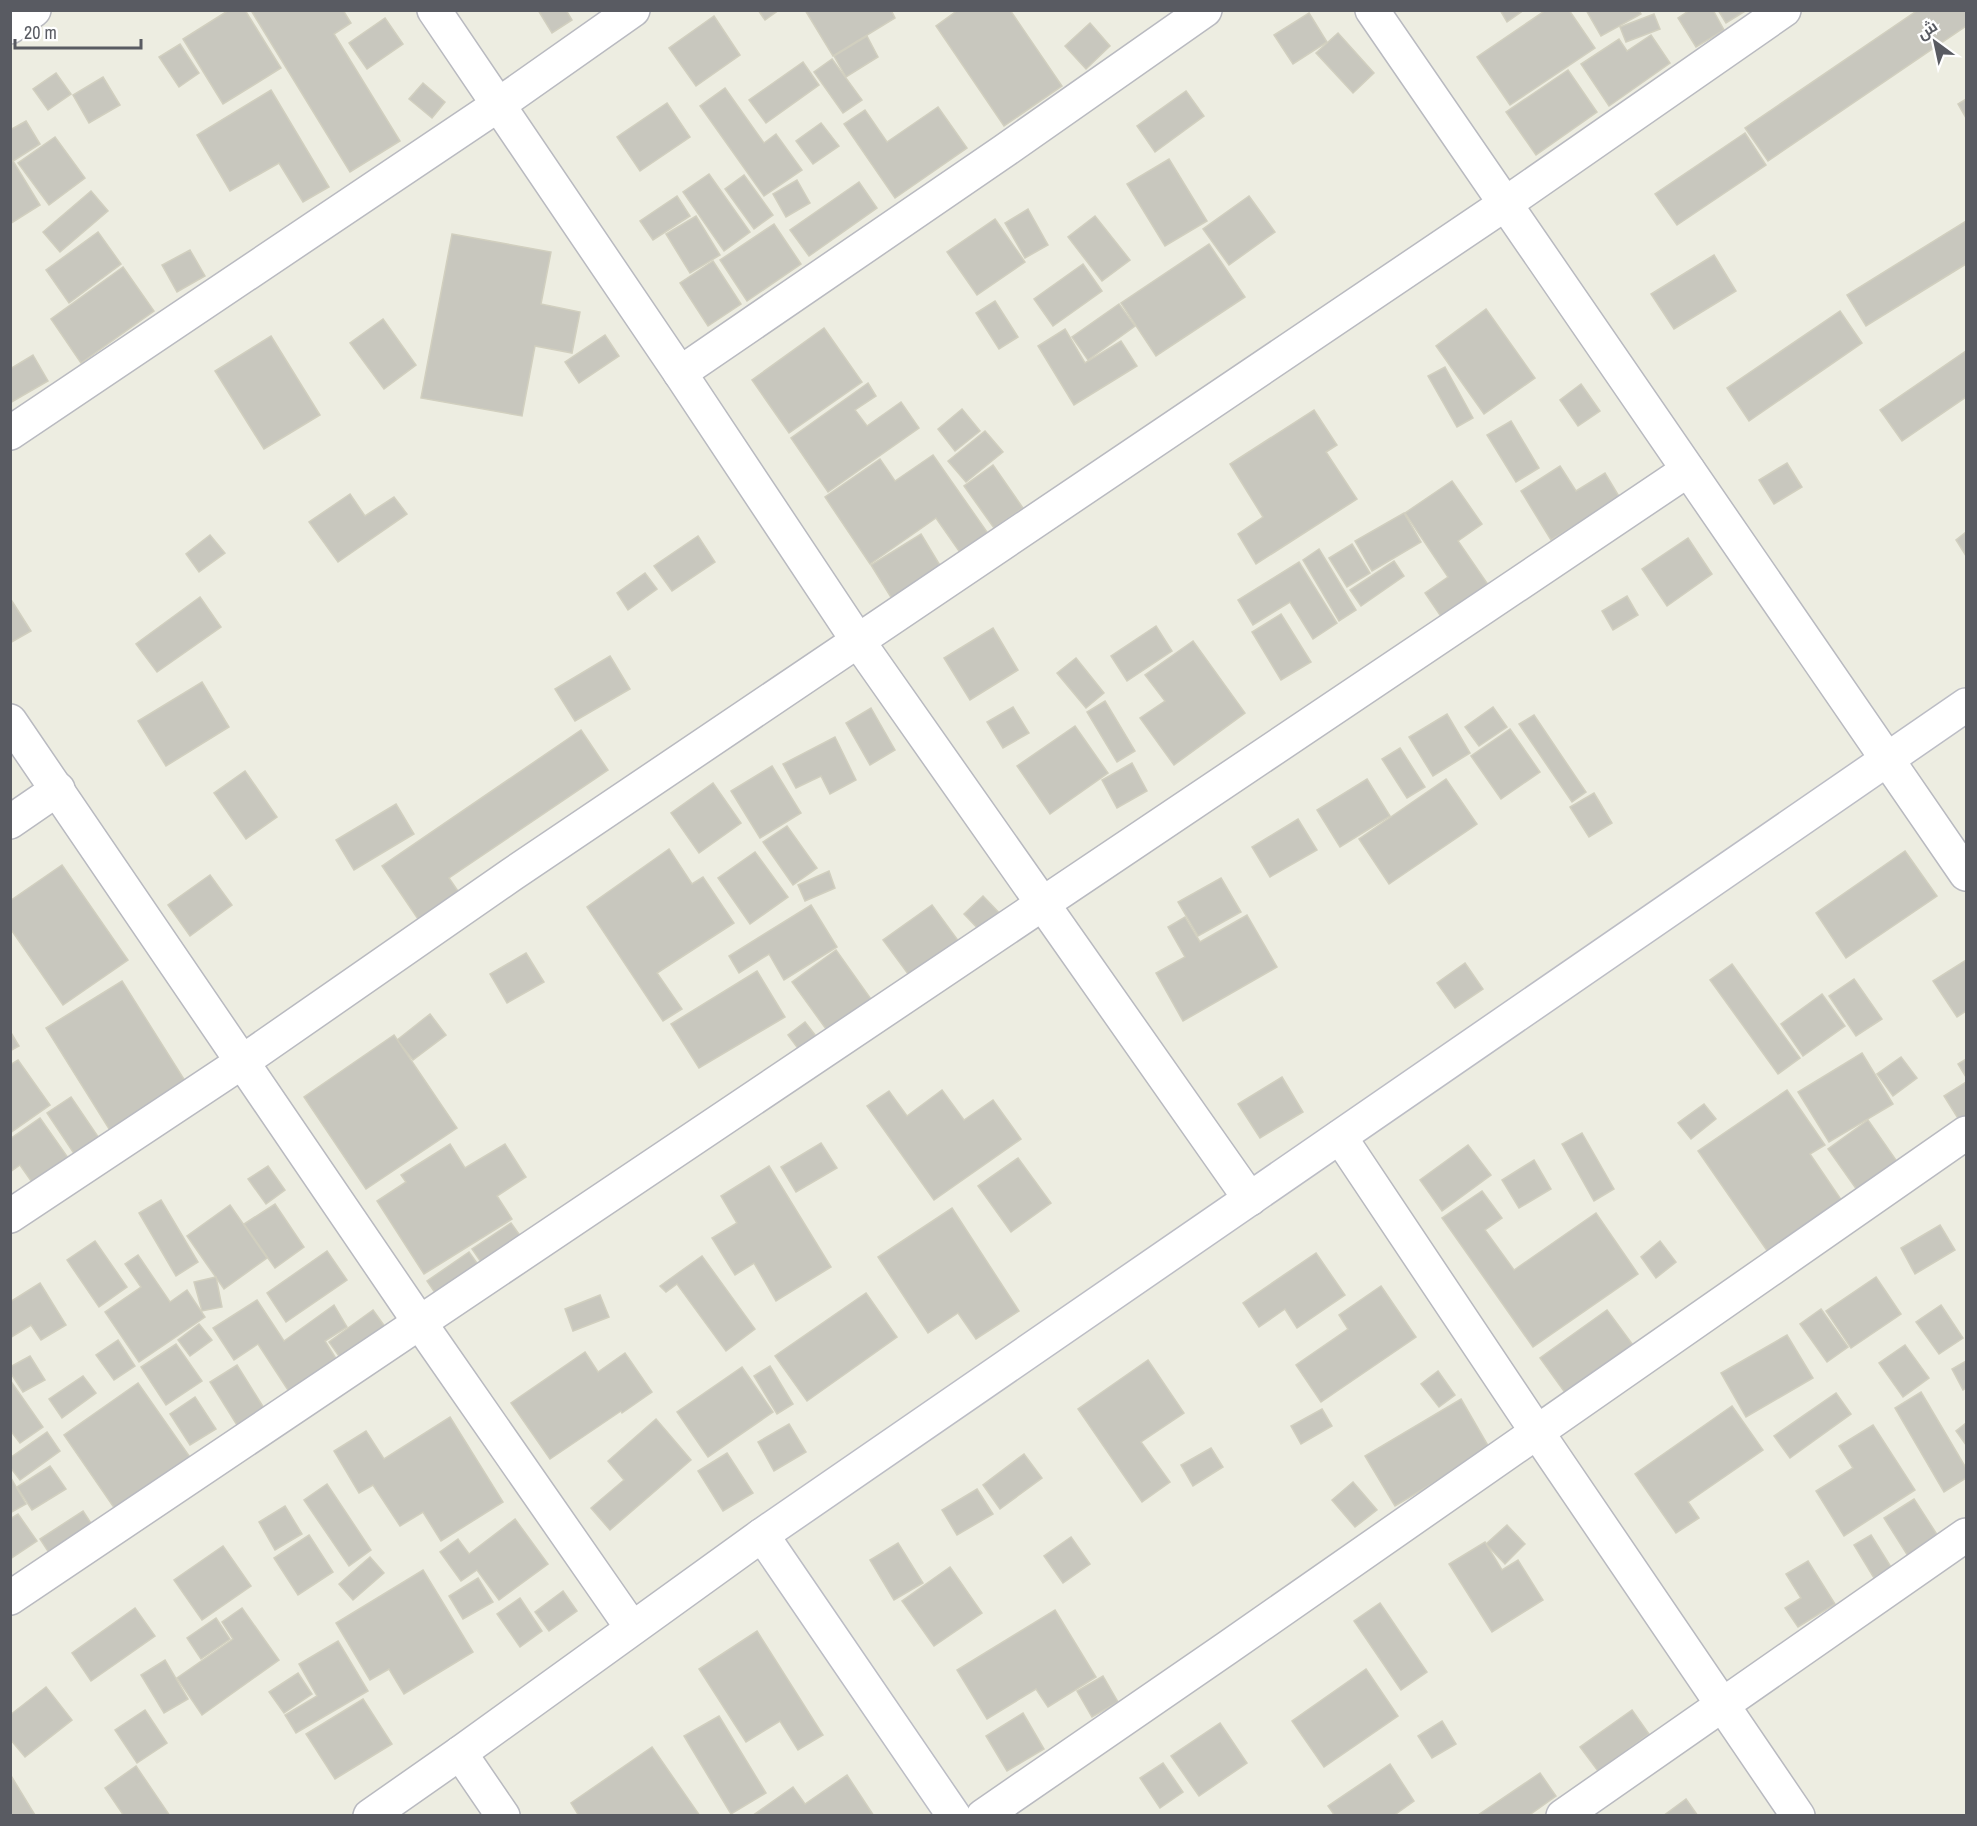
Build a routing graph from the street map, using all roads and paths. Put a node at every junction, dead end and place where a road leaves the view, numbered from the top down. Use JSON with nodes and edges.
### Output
{"nodes":[{"id":1,"x":34,"y":10,"type":"edge"},
{"id":2,"x":434,"y":10,"type":"edge"},
{"id":3,"x":633,"y":10,"type":"edge"},
{"id":4,"x":1204,"y":10,"type":"edge"},
{"id":5,"x":1372,"y":10,"type":"edge"},
{"id":6,"x":1784,"y":10,"type":"edge"},
{"id":7,"x":10,"y":27,"type":"edge"},
{"id":8,"x":498,"y":105,"type":"junction"},
{"id":9,"x":1505,"y":204,"type":"junction"},
{"id":10,"x":680,"y":373,"type":"junction"},
{"id":11,"x":10,"y":433,"type":"edge"},
{"id":12,"x":1688,"y":470,"type":"junction"},
{"id":13,"x":858,"y":641,"type":"junction"},
{"id":14,"x":1966,"y":705,"type":"edge"},
{"id":15,"x":10,"y":721,"type":"edge"},
{"id":16,"x":1887,"y":760,"type":"junction"},
{"id":17,"x":58,"y":789,"type":"junction"},
{"id":18,"x":10,"y":822,"type":"edge"},
{"id":19,"x":1966,"y":874,"type":"edge"},
{"id":20,"x":1043,"y":904,"type":"junction"},
{"id":21,"x":242,"y":1062,"type":"junction"},
{"id":22,"x":1966,"y":1133,"type":"edge"},
{"id":23,"x":1340,"y":1137,"type":"junction"},
{"id":24,"x":1250,"y":1199,"type":"junction"},
{"id":25,"x":10,"y":1216,"type":"edge"},
{"id":26,"x":420,"y":1323,"type":"junction"},
{"id":27,"x":1537,"y":1432,"type":"junction"},
{"id":28,"x":762,"y":1535,"type":"junction"},
{"id":29,"x":1966,"y":1536,"type":"edge"},
{"id":30,"x":10,"y":1598,"type":"edge"},
{"id":31,"x":632,"y":1628,"type":"junction"},
{"id":32,"x":1725,"y":1705,"type":"junction"},
{"id":33,"x":460,"y":1754,"type":"junction"},
{"id":34,"x":370,"y":1815,"type":"edge"},
{"id":35,"x":503,"y":1815,"type":"edge"},
{"id":36,"x":954,"y":1815,"type":"edge"},
{"id":37,"x":982,"y":1815,"type":"edge"},
{"id":38,"x":1563,"y":1815,"type":"edge"},
{"id":39,"x":1798,"y":1815,"type":"edge"}],
"edges":[{"from":1,"to":7,"type":"street"},
{"from":2,"to":8,"type":"street"},
{"from":3,"to":8,"type":"street"},
{"from":4,"to":10,"type":"street"},
{"from":5,"to":9,"type":"street"},
{"from":6,"to":9,"type":"street"},
{"from":8,"to":10,"type":"street"},
{"from":8,"to":11,"type":"street"},
{"from":9,"to":12,"type":"street"},
{"from":9,"to":13,"type":"street"},
{"from":10,"to":13,"type":"street"},
{"from":12,"to":16,"type":"street"},
{"from":12,"to":20,"type":"street"},
{"from":13,"to":20,"type":"street"},
{"from":13,"to":21,"type":"street"},
{"from":14,"to":16,"type":"street"},
{"from":15,"to":17,"type":"street"},
{"from":16,"to":19,"type":"street"},
{"from":16,"to":23,"type":"street"},
{"from":17,"to":18,"type":"street"},
{"from":17,"to":21,"type":"street"},
{"from":20,"to":24,"type":"street"},
{"from":20,"to":26,"type":"street"},
{"from":21,"to":25,"type":"street"},
{"from":21,"to":26,"type":"street"},
{"from":22,"to":27,"type":"street"},
{"from":23,"to":24,"type":"street"},
{"from":23,"to":27,"type":"street"},
{"from":24,"to":28,"type":"street"},
{"from":26,"to":30,"type":"street"},
{"from":26,"to":31,"type":"street"},
{"from":27,"to":32,"type":"street"},
{"from":27,"to":37,"type":"street"},
{"from":28,"to":31,"type":"street"},
{"from":28,"to":36,"type":"street"},
{"from":29,"to":32,"type":"street"},
{"from":31,"to":33,"type":"street"},
{"from":32,"to":38,"type":"street"},
{"from":32,"to":39,"type":"street"},
{"from":33,"to":34,"type":"street"},
{"from":33,"to":35,"type":"street"}]}
